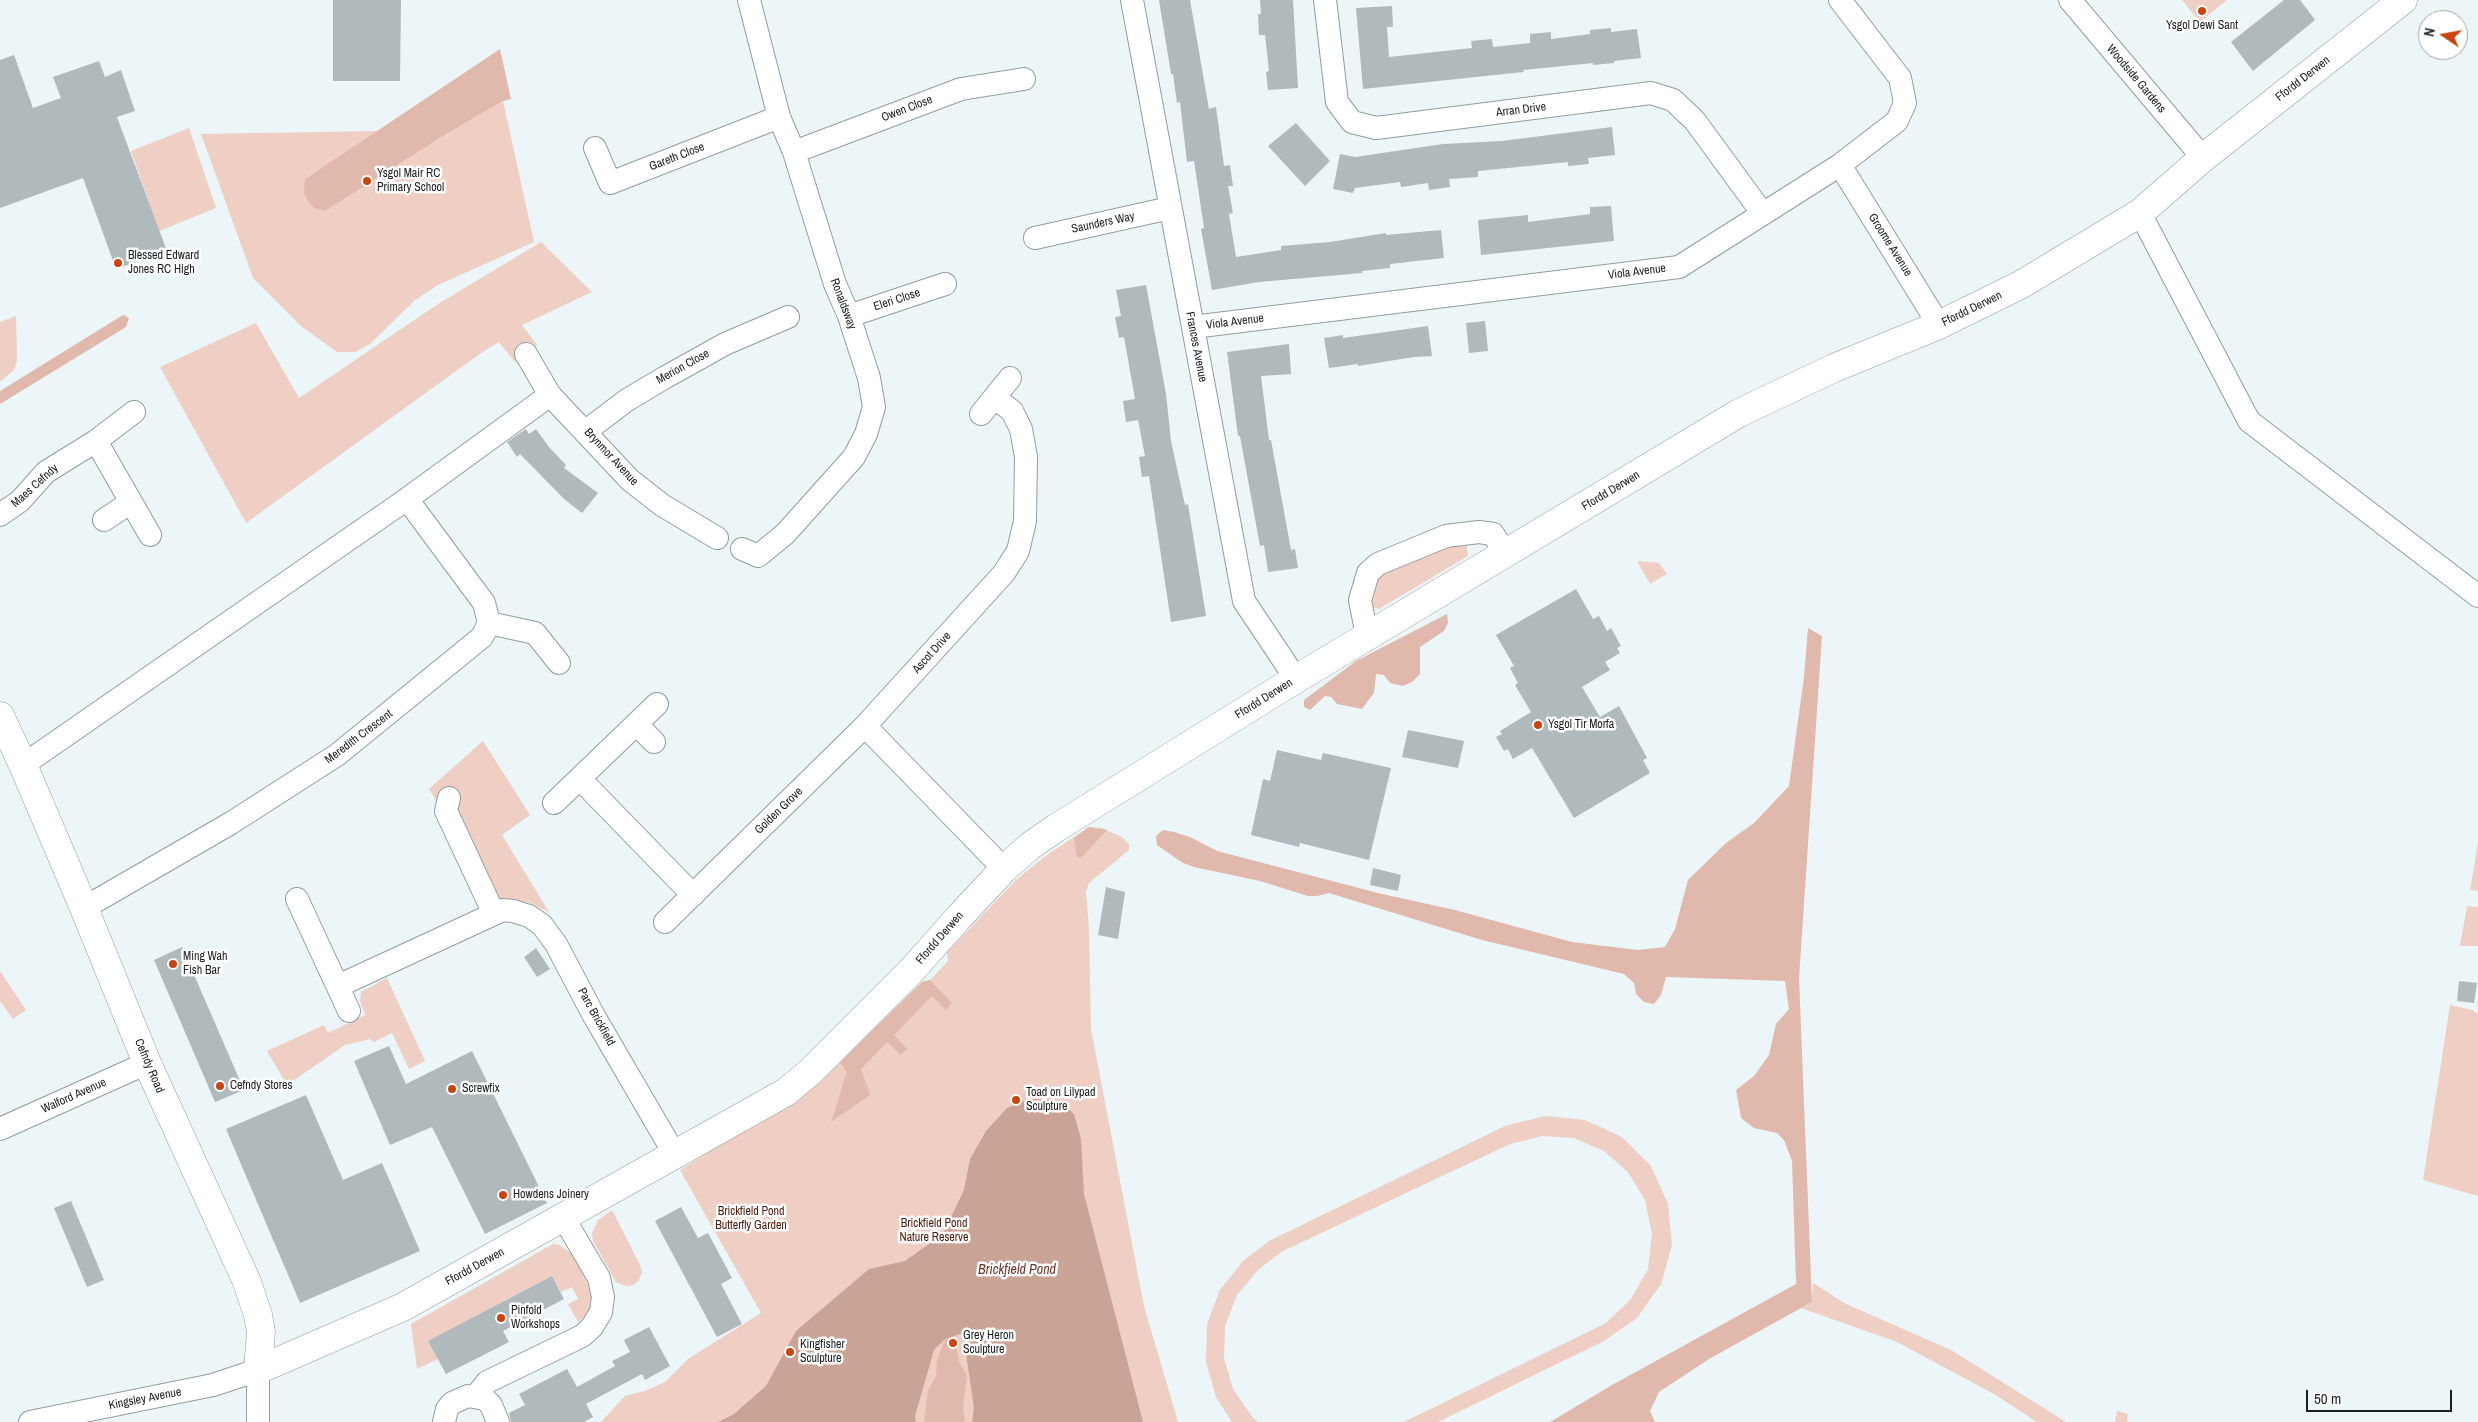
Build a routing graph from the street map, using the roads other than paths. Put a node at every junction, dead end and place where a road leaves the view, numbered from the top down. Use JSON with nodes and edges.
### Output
{"nodes":[{"id":1,"x":749,"y":0,"type":"edge"},
{"id":2,"x":1132,"y":0,"type":"edge"},
{"id":3,"x":1325,"y":0,"type":"edge"},
{"id":4,"x":1840,"y":0,"type":"edge"},
{"id":5,"x":2070,"y":0,"type":"edge"},
{"id":6,"x":2403,"y":0,"type":"edge"},
{"id":7,"x":1024,"y":79,"type":"dead end"},
{"id":8,"x":779,"y":117,"type":"junction"},
{"id":9,"x":595,"y":148,"type":"dead end"},
{"id":10,"x":794,"y":152,"type":"junction"},
{"id":11,"x":2203,"y":158,"type":"junction"},
{"id":12,"x":1840,"y":165,"type":"junction"},
{"id":13,"x":1170,"y":208,"type":"junction"},
{"id":14,"x":2140,"y":213,"type":"junction"},
{"id":15,"x":1763,"y":214,"type":"junction"},
{"id":16,"x":1036,"y":238,"type":"dead end"},
{"id":17,"x":945,"y":284,"type":"dead end"},
{"id":18,"x":849,"y":316,"type":"junction"},
{"id":19,"x":788,"y":317,"type":"dead end"},
{"id":20,"x":1939,"y":326,"type":"junction"},
{"id":21,"x":1193,"y":327,"type":"junction"},
{"id":22,"x":526,"y":354,"type":"dead end"},
{"id":23,"x":1010,"y":378,"type":"dead end"},
{"id":24,"x":550,"y":395,"type":"junction"},
{"id":25,"x":134,"y":412,"type":"dead end"},
{"id":26,"x":586,"y":430,"type":"junction"},
{"id":27,"x":96,"y":441,"type":"junction"},
{"id":28,"x":407,"y":499,"type":"junction"},
{"id":29,"x":132,"y":502,"type":"junction"},
{"id":30,"x":0,"y":516,"type":"edge"},
{"id":31,"x":104,"y":520,"type":"dead end"},
{"id":32,"x":150,"y":535,"type":"dead end"},
{"id":33,"x":717,"y":538,"type":"dead end"},
{"id":34,"x":742,"y":549,"type":"dead end"},
{"id":35,"x":1506,"y":554,"type":"junction"},
{"id":36,"x":2478,"y":596,"type":"edge"},
{"id":37,"x":489,"y":622,"type":"junction"},
{"id":38,"x":1367,"y":636,"type":"junction"},
{"id":39,"x":559,"y":663,"type":"dead end"},
{"id":40,"x":1296,"y":679,"type":"junction"},
{"id":41,"x":657,"y":704,"type":"dead end"},
{"id":42,"x":0,"y":716,"type":"edge"},
{"id":43,"x":636,"y":724,"type":"junction"},
{"id":44,"x":865,"y":726,"type":"junction"},
{"id":45,"x":654,"y":742,"type":"dead end"},
{"id":46,"x":23,"y":765,"type":"junction"},
{"id":47,"x":580,"y":779,"type":"junction"},
{"id":48,"x":449,"y":798,"type":"dead end"},
{"id":49,"x":554,"y":803,"type":"dead end"},
{"id":50,"x":1004,"y":870,"type":"junction"},
{"id":51,"x":693,"y":895,"type":"junction"},
{"id":52,"x":297,"y":899,"type":"dead end"},
{"id":53,"x":84,"y":908,"type":"junction"},
{"id":54,"x":494,"y":914,"type":"junction"},
{"id":55,"x":665,"y":922,"type":"dead end"},
{"id":56,"x":338,"y":986,"type":"junction"},
{"id":57,"x":349,"y":1010,"type":"dead end"},
{"id":58,"x":147,"y":1064,"type":"junction"},
{"id":59,"x":0,"y":1129,"type":"edge"},
{"id":60,"x":680,"y":1152,"type":"junction"},
{"id":61,"x":563,"y":1217,"type":"junction"},
{"id":62,"x":258,"y":1370,"type":"junction"},
{"id":63,"x":476,"y":1396,"type":"junction"},
{"id":64,"x":30,"y":1422,"type":"edge"},
{"id":65,"x":258,"y":1422,"type":"edge"},
{"id":66,"x":444,"y":1422,"type":"edge"},
{"id":67,"x":498,"y":1422,"type":"edge"}],
"edges":[{"from":1,"to":8,"type":"street","name":"Ronaldsway"},
{"from":2,"to":13,"type":"street","name":"Frances Avenue"},
{"from":3,"to":15,"type":"street","name":"Arran Drive"},
{"from":4,"to":12,"type":"street","name":"Viola Avenue"},
{"from":5,"to":11,"type":"street","name":"Woodside Gardens"},
{"from":6,"to":11,"type":"street","name":"Ffordd Derwen"},
{"from":7,"to":10,"type":"street","name":"Owen Close"},
{"from":8,"to":9,"type":"street","name":"Gareth Close"},
{"from":8,"to":10,"type":"street","name":"Ronaldsway"},
{"from":10,"to":18,"type":"street","name":"Ronaldsway"},
{"from":11,"to":14,"type":"street","name":"Ffordd Derwen"},
{"from":12,"to":15,"type":"street","name":"Viola Avenue"},
{"from":12,"to":20,"type":"street","name":"Groome Avenue"},
{"from":13,"to":16,"type":"street","name":"Saunders Way"},
{"from":13,"to":21,"type":"street","name":"Frances Avenue"},
{"from":14,"to":20,"type":"street","name":"Ffordd Derwen"},
{"from":14,"to":36,"type":"street"},
{"from":15,"to":21,"type":"street","name":"Viola Avenue"},
{"from":17,"to":18,"type":"street","name":"Eleri Close"},
{"from":18,"to":34,"type":"street","name":"Ronaldsway"},
{"from":19,"to":26,"type":"street","name":"Merion Close"},
{"from":20,"to":35,"type":"street","name":"Ffordd Derwen"},
{"from":21,"to":40,"type":"street","name":"Frances Avenue"},
{"from":22,"to":24,"type":"street","name":"Brynmor Avenue"},
{"from":23,"to":44,"type":"street","name":"Ascot Drive"},
{"from":24,"to":26,"type":"street","name":"Brynmor Avenue"},
{"from":24,"to":28,"type":"street"},
{"from":25,"to":27,"type":"street","name":"Maes Cefndy"},
{"from":26,"to":33,"type":"street","name":"Brynmor Avenue"},
{"from":27,"to":29,"type":"street"},
{"from":27,"to":30,"type":"street","name":"Maes Cefndy"},
{"from":28,"to":37,"type":"street"},
{"from":28,"to":46,"type":"street"},
{"from":29,"to":31,"type":"street"},
{"from":29,"to":32,"type":"street"},
{"from":35,"to":38,"type":"street","name":"Ffordd Derwen"},
{"from":35,"to":38,"type":"street"},
{"from":37,"to":39,"type":"street"},
{"from":37,"to":53,"type":"street","name":"Meredith Crescent"},
{"from":38,"to":40,"type":"street","name":"Ffordd Derwen"},
{"from":40,"to":50,"type":"street","name":"Ffordd Derwen"},
{"from":41,"to":43,"type":"street"},
{"from":42,"to":46,"type":"street","name":"Cefndy Road"},
{"from":43,"to":45,"type":"street"},
{"from":43,"to":47,"type":"street"},
{"from":44,"to":50,"type":"street"},
{"from":44,"to":51,"type":"street","name":"Golden Grove"},
{"from":46,"to":53,"type":"street","name":"Cefndy Road"},
{"from":47,"to":49,"type":"street"},
{"from":47,"to":51,"type":"street"},
{"from":48,"to":54,"type":"street"},
{"from":50,"to":60,"type":"street","name":"Ffordd Derwen"},
{"from":51,"to":55,"type":"street","name":"Golden Grove"},
{"from":52,"to":56,"type":"street"},
{"from":53,"to":58,"type":"street","name":"Cefndy Road"},
{"from":54,"to":56,"type":"street","name":"Parc Brickfield"},
{"from":54,"to":60,"type":"street","name":"Parc Brickfield"},
{"from":56,"to":57,"type":"street"},
{"from":58,"to":59,"type":"street","name":"Walford Avenue"},
{"from":58,"to":62,"type":"street","name":"Cefndy Road"},
{"from":60,"to":61,"type":"street","name":"Ffordd Derwen"},
{"from":61,"to":62,"type":"street","name":"Ffordd Derwen"},
{"from":61,"to":63,"type":"street"},
{"from":62,"to":64,"type":"street","name":"Kingsley Avenue"},
{"from":62,"to":65,"type":"street","name":"Cefndy Road"},
{"from":63,"to":66,"type":"street"},
{"from":63,"to":67,"type":"street"}]}
